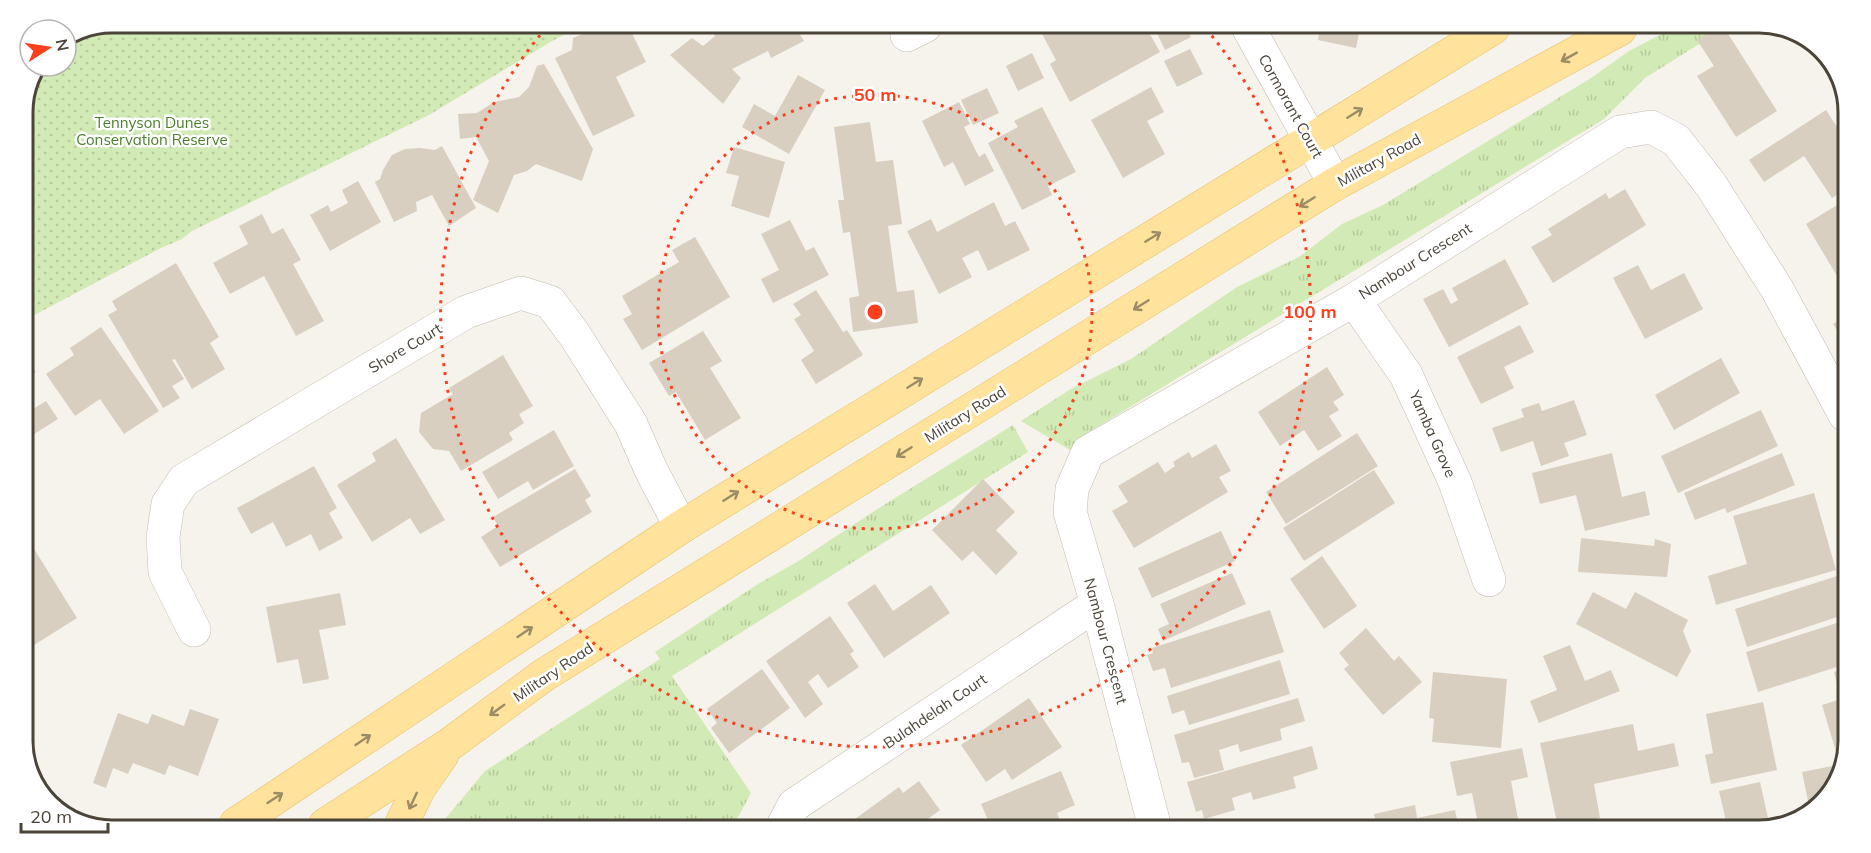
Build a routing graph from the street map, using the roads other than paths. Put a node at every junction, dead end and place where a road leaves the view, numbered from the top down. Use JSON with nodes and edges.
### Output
{"nodes":[{"id":1,"x":1251,"y":33,"type":"edge"},
{"id":2,"x":1485,"y":33,"type":"edge"},
{"id":3,"x":1613,"y":33,"type":"edge"},
{"id":4,"x":1310,"y":141,"type":"junction"},
{"id":5,"x":1335,"y":184,"type":"junction"},
{"id":6,"x":1354,"y":300,"type":"junction"},
{"id":7,"x":1838,"y":402,"type":"edge"},
{"id":8,"x":681,"y":527,"type":"junction"},
{"id":9,"x":1489,"y":580,"type":"dead end"},
{"id":10,"x":1097,"y":604,"type":"junction"},
{"id":11,"x":195,"y":630,"type":"dead end"},
{"id":12,"x":450,"y":744,"type":"junction"},
{"id":13,"x":314,"y":772,"type":"junction"},
{"id":14,"x":242,"y":820,"type":"edge"},
{"id":15,"x":336,"y":820,"type":"edge"},
{"id":16,"x":337,"y":820,"type":"edge"},
{"id":17,"x":403,"y":820,"type":"edge"},
{"id":18,"x":786,"y":820,"type":"edge"},
{"id":19,"x":1153,"y":820,"type":"edge"}],
"edges":[{"from":1,"to":4,"type":"street","name":"Cormorant Court"},
{"from":4,"to":2,"type":"main road","one_way":true},
{"from":3,"to":5,"type":"main road","name":"Military Road","one_way":true},
{"from":4,"to":5,"type":"street","name":"Cormorant Court"},
{"from":8,"to":4,"type":"main road","one_way":true},
{"from":5,"to":12,"type":"main road","name":"Military Road","one_way":true},
{"from":6,"to":7,"type":"street","name":"Nambour Crescent"},
{"from":6,"to":9,"type":"street","name":"Yamba Grove"},
{"from":6,"to":10,"type":"street","name":"Nambour Crescent"},
{"from":8,"to":11,"type":"street","name":"Shore Court"},
{"from":13,"to":8,"type":"main road","one_way":true},
{"from":10,"to":18,"type":"street","name":"Bulahdelah Court"},
{"from":10,"to":19,"type":"street","name":"Nambour Crescent"},
{"from":12,"to":16,"type":"main road","name":"Military Road"},
{"from":12,"to":17,"type":"main road","one_way":true},
{"from":14,"to":13,"type":"main road","one_way":true},
{"from":13,"to":15,"type":"main road"}]}
